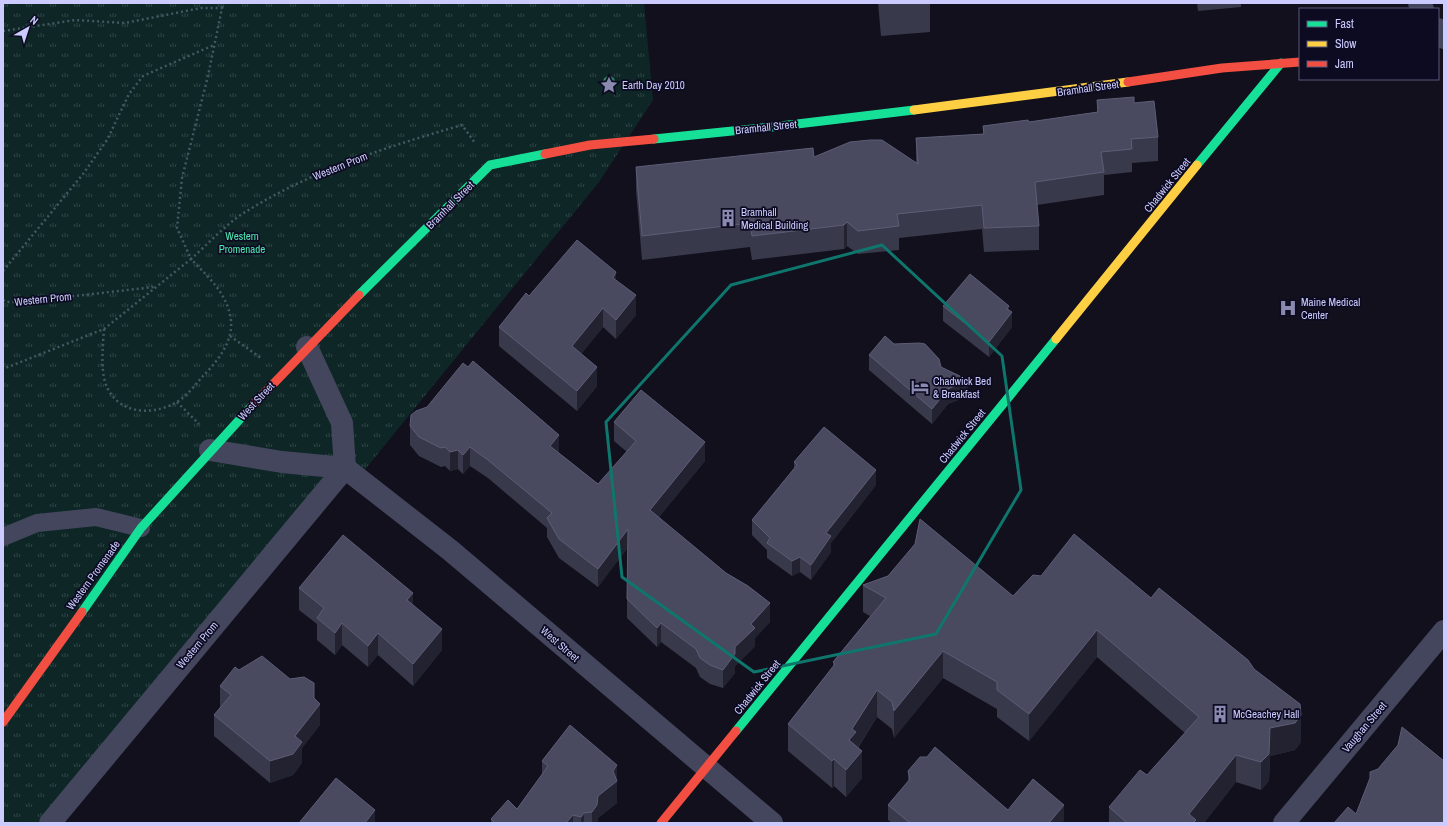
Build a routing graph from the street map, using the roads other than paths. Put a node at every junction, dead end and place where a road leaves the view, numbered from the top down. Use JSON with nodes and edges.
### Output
{"nodes":[{"id":1,"x":1299,"y":62,"type":"edge"},
{"id":2,"x":1281,"y":63,"type":"junction"},
{"id":3,"x":306,"y":347,"type":"junction"},
{"id":4,"x":210,"y":450,"type":"junction"},
{"id":5,"x":345,"y":468,"type":"junction"},
{"id":6,"x":141,"y":528,"type":"junction"},
{"id":7,"x":3,"y":537,"type":"edge"},
{"id":8,"x":1444,"y":631,"type":"edge"},
{"id":9,"x":3,"y":722,"type":"edge"},
{"id":10,"x":706,"y":769,"type":"junction"},
{"id":11,"x":50,"y":823,"type":"edge"},
{"id":12,"x":661,"y":823,"type":"edge"},
{"id":13,"x":772,"y":823,"type":"edge"},
{"id":14,"x":1284,"y":823,"type":"edge"}],
"edges":[{"from":1,"to":2,"type":"street","name":"Bramhall Street"},
{"from":2,"to":3,"type":"street","name":"Bramhall Street"},
{"from":2,"to":10,"type":"street","name":"Chadwick Street"},
{"from":3,"to":4,"type":"street","name":"West Street"},
{"from":3,"to":5,"type":"street"},
{"from":4,"to":5,"type":"street"},
{"from":4,"to":6,"type":"street","name":"Western Promenade"},
{"from":5,"to":10,"type":"street","name":"West Street"},
{"from":5,"to":11,"type":"street","name":"Western Prom"},
{"from":6,"to":7,"type":"lane"},
{"from":6,"to":9,"type":"street","name":"Western Promenade"},
{"from":8,"to":14,"type":"street","name":"Vaughan Street"},
{"from":10,"to":12,"type":"street","name":"Chadwick Street"},
{"from":10,"to":13,"type":"street","name":"West Street"}]}
